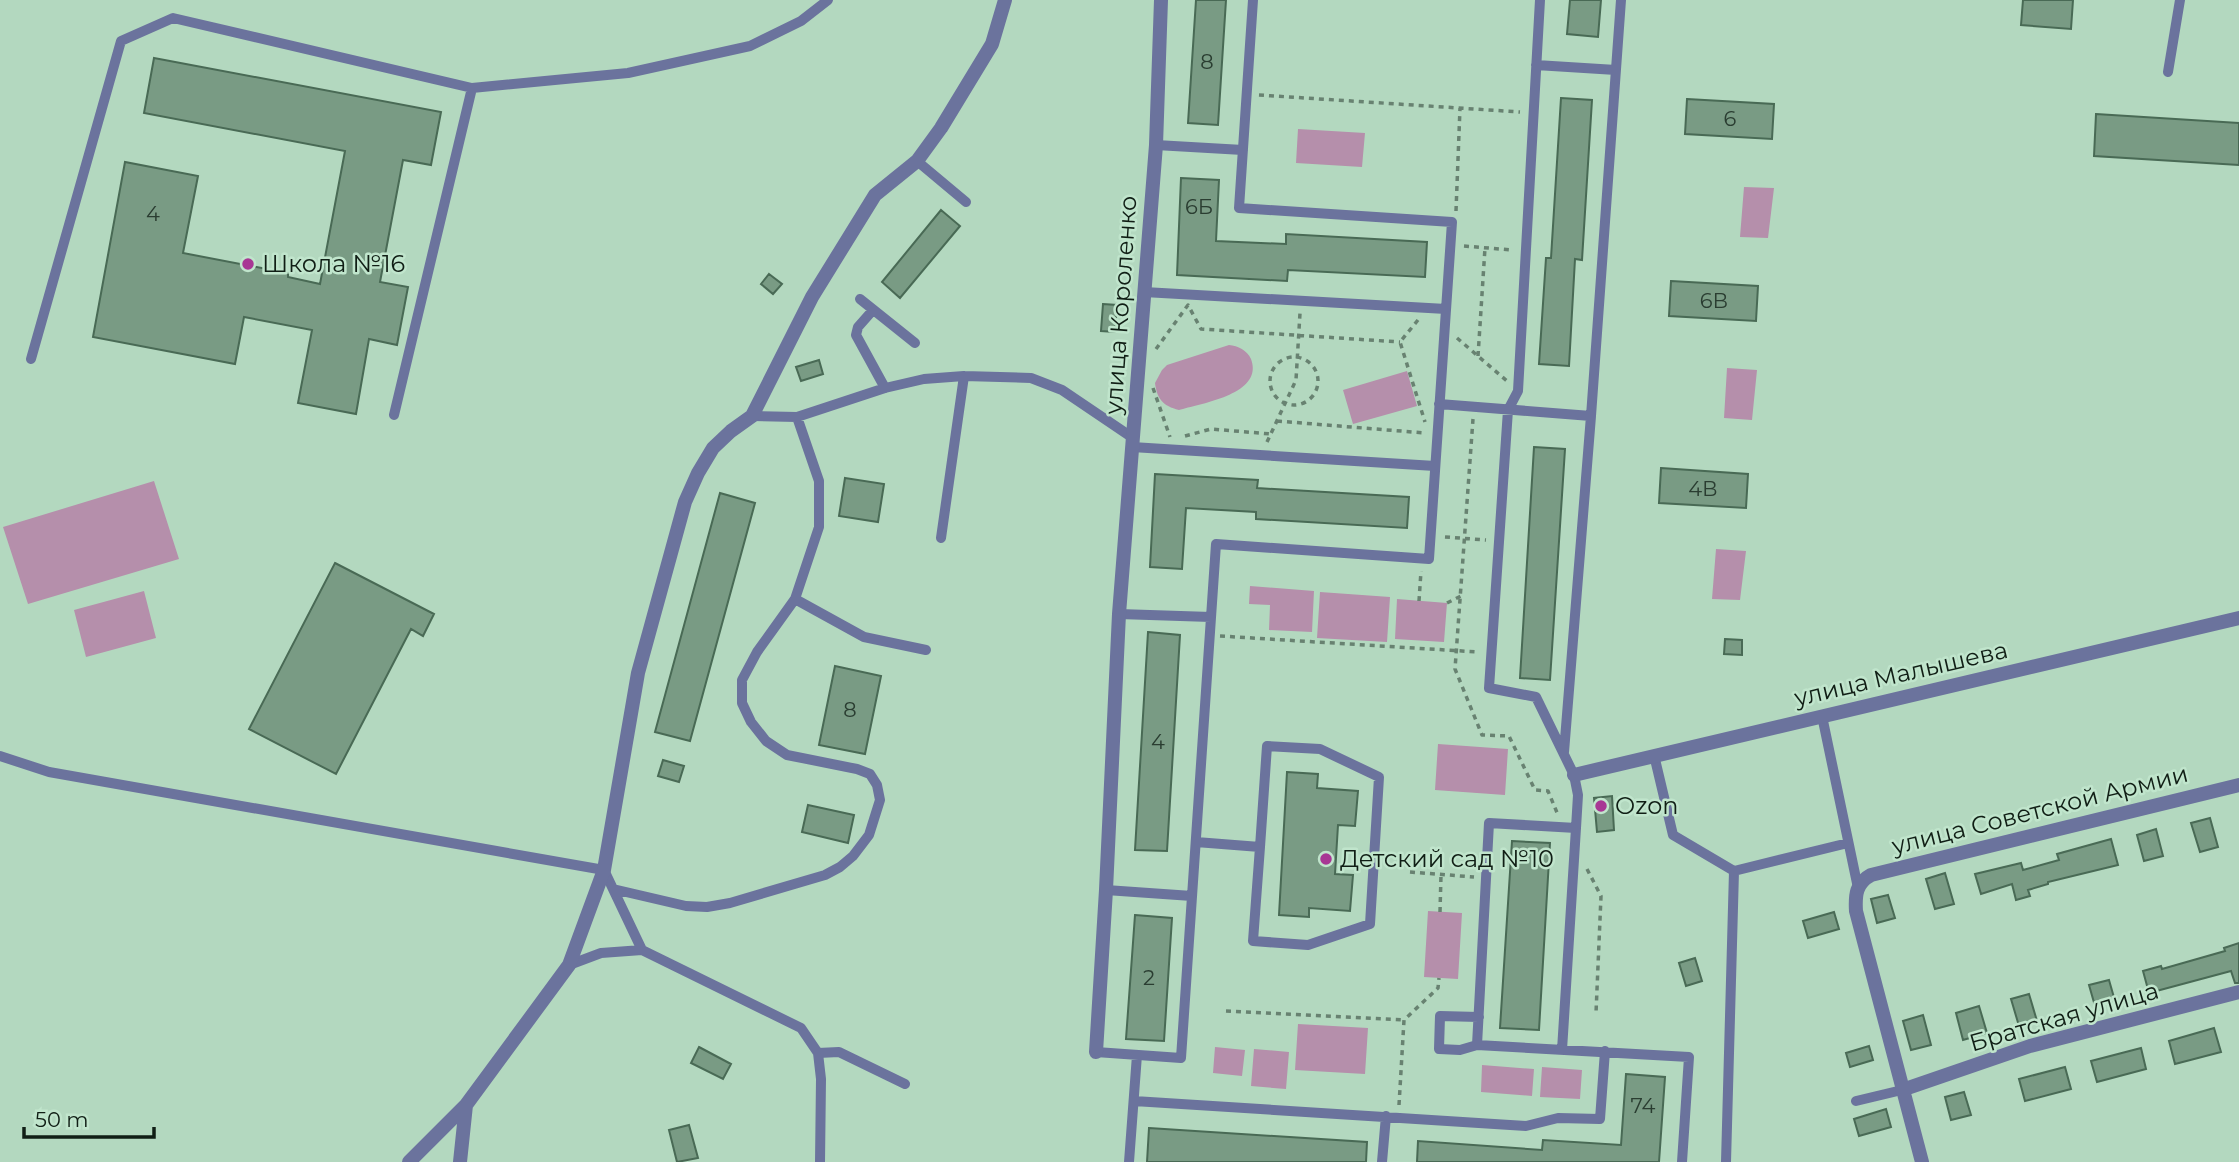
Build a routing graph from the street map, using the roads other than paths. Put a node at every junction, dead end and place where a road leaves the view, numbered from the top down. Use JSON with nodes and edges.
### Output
{"nodes":[{"id":1,"x":828,"y":0,"type":"edge"},
{"id":2,"x":1004,"y":0,"type":"edge"},
{"id":3,"x":1161,"y":0,"type":"edge"},
{"id":4,"x":1253,"y":0,"type":"edge"},
{"id":5,"x":1540,"y":0,"type":"edge"},
{"id":6,"x":1621,"y":0,"type":"edge"},
{"id":7,"x":2180,"y":0,"type":"edge"},
{"id":8,"x":1536,"y":65,"type":"junction"},
{"id":9,"x":1616,"y":70,"type":"junction"},
{"id":10,"x":2168,"y":72,"type":"dead end"},
{"id":11,"x":471,"y":88,"type":"junction"},
{"id":12,"x":1156,"y":145,"type":"junction"},
{"id":13,"x":1243,"y":150,"type":"junction"},
{"id":14,"x":917,"y":161,"type":"junction"},
{"id":15,"x":966,"y":202,"type":"dead end"},
{"id":16,"x":1144,"y":292,"type":"junction"},
{"id":17,"x":860,"y":299,"type":"dead end"},
{"id":18,"x":1446,"y":309,"type":"junction"},
{"id":19,"x":873,"y":310,"type":"junction"},
{"id":20,"x":915,"y":343,"type":"dead end"},
{"id":21,"x":31,"y":359,"type":"dead end"},
{"id":22,"x":964,"y":376,"type":"junction"},
{"id":23,"x":885,"y":388,"type":"junction"},
{"id":24,"x":1439,"y":404,"type":"junction"},
{"id":25,"x":1508,"y":410,"type":"junction"},
{"id":26,"x":394,"y":415,"type":"dead end"},
{"id":27,"x":752,"y":416,"type":"junction"},
{"id":28,"x":1591,"y":416,"type":"junction"},
{"id":29,"x":797,"y":418,"type":"junction"},
{"id":30,"x":1133,"y":443,"type":"junction"},
{"id":31,"x":1435,"y":466,"type":"junction"},
{"id":32,"x":941,"y":538,"type":"dead end"},
{"id":33,"x":795,"y":599,"type":"junction"},
{"id":34,"x":1119,"y":614,"type":"junction"},
{"id":35,"x":1211,"y":618,"type":"junction"},
{"id":36,"x":2239,"y":618,"type":"edge"},
{"id":37,"x":926,"y":650,"type":"dead end"},
{"id":38,"x":1822,"y":716,"type":"junction"},
{"id":39,"x":1564,"y":755,"type":"junction"},
{"id":40,"x":1654,"y":755,"type":"junction"},
{"id":41,"x":0,"y":756,"type":"edge"},
{"id":42,"x":1574,"y":775,"type":"junction"},
{"id":43,"x":2239,"y":785,"type":"edge"},
{"id":44,"x":1576,"y":828,"type":"junction"},
{"id":45,"x":1196,"y":842,"type":"junction"},
{"id":46,"x":1848,"y":843,"type":"junction"},
{"id":47,"x":1260,"y":847,"type":"junction"},
{"id":48,"x":604,"y":870,"type":"junction"},
{"id":49,"x":1734,"y":871,"type":"junction"},
{"id":50,"x":613,"y":888,"type":"junction"},
{"id":51,"x":1858,"y":888,"type":"junction"},
{"id":52,"x":1106,"y":890,"type":"junction"},
{"id":53,"x":1192,"y":896,"type":"junction"},
{"id":54,"x":642,"y":950,"type":"junction"},
{"id":55,"x":569,"y":965,"type":"junction"},
{"id":56,"x":2239,"y":992,"type":"edge"},
{"id":57,"x":1479,"y":1017,"type":"junction"},
{"id":58,"x":1477,"y":1045,"type":"junction"},
{"id":59,"x":1562,"y":1050,"type":"junction"},
{"id":60,"x":1605,"y":1051,"type":"junction"},
{"id":61,"x":1096,"y":1052,"type":"joint"},
{"id":62,"x":818,"y":1054,"type":"junction"},
{"id":63,"x":1137,"y":1055,"type":"junction"},
{"id":64,"x":905,"y":1084,"type":"dead end"},
{"id":65,"x":1902,"y":1090,"type":"junction"},
{"id":66,"x":1134,"y":1101,"type":"junction"},
{"id":67,"x":1856,"y":1101,"type":"dead end"},
{"id":68,"x":466,"y":1105,"type":"junction"},
{"id":69,"x":1386,"y":1116,"type":"junction"},
{"id":70,"x":409,"y":1162,"type":"edge"},
{"id":71,"x":460,"y":1162,"type":"edge"},
{"id":72,"x":820,"y":1162,"type":"edge"},
{"id":73,"x":1129,"y":1162,"type":"edge"},
{"id":74,"x":1382,"y":1162,"type":"edge"},
{"id":75,"x":1682,"y":1162,"type":"edge"},
{"id":76,"x":1726,"y":1162,"type":"edge"},
{"id":77,"x":1922,"y":1162,"type":"edge"}],
"edges":[{"from":1,"to":11,"type":"lane"},
{"from":2,"to":14,"type":"street"},
{"from":3,"to":12,"type":"street","name":"улица Короленко"},
{"from":4,"to":13,"type":"lane"},
{"from":5,"to":8,"type":"lane"},
{"from":6,"to":9,"type":"lane"},
{"from":7,"to":10,"type":"lane"},
{"from":8,"to":9,"type":"lane"},
{"from":8,"to":25,"type":"lane"},
{"from":9,"to":28,"type":"lane"},
{"from":11,"to":21,"type":"lane"},
{"from":11,"to":26,"type":"lane"},
{"from":12,"to":13,"type":"lane"},
{"from":12,"to":16,"type":"street","name":"улица Короленко"},
{"from":13,"to":18,"type":"lane"},
{"from":14,"to":15,"type":"lane"},
{"from":14,"to":27,"type":"street"},
{"from":16,"to":18,"type":"lane"},
{"from":16,"to":30,"type":"street","name":"улица Короленко"},
{"from":17,"to":19,"type":"lane"},
{"from":18,"to":24,"type":"lane"},
{"from":19,"to":20,"type":"lane"},
{"from":19,"to":23,"type":"lane"},
{"from":22,"to":23,"type":"lane"},
{"from":22,"to":30,"type":"lane"},
{"from":22,"to":32,"type":"lane"},
{"from":23,"to":29,"type":"lane"},
{"from":24,"to":25,"type":"lane"},
{"from":24,"to":31,"type":"lane"},
{"from":25,"to":28,"type":"lane"},
{"from":25,"to":39,"type":"lane"},
{"from":27,"to":29,"type":"lane"},
{"from":27,"to":48,"type":"street"},
{"from":28,"to":39,"type":"lane"},
{"from":29,"to":33,"type":"lane"},
{"from":30,"to":31,"type":"lane"},
{"from":30,"to":34,"type":"street","name":"улица Короленко"},
{"from":31,"to":35,"type":"lane"},
{"from":33,"to":37,"type":"lane"},
{"from":33,"to":50,"type":"lane"},
{"from":34,"to":35,"type":"lane"},
{"from":34,"to":52,"type":"street","name":"улица Короленко"},
{"from":35,"to":45,"type":"lane"},
{"from":36,"to":38,"type":"street","name":"улица Малышева"},
{"from":38,"to":40,"type":"street","name":"улица Малышева"},
{"from":38,"to":46,"type":"lane"},
{"from":39,"to":42,"type":"lane"},
{"from":40,"to":42,"type":"street","name":"улица Малышева"},
{"from":40,"to":49,"type":"lane"},
{"from":41,"to":48,"type":"lane"},
{"from":42,"to":44,"type":"lane"},
{"from":43,"to":51,"type":"street","name":"улица Советской Армии"},
{"from":44,"to":57,"type":"lane"},
{"from":44,"to":59,"type":"lane"},
{"from":45,"to":47,"type":"lane"},
{"from":45,"to":53,"type":"lane"},
{"from":46,"to":49,"type":"lane"},
{"from":46,"to":51,"type":"lane"},
{"from":47,"to":47,"type":"lane"},
{"from":48,"to":50,"type":"lane"},
{"from":48,"to":55,"type":"street"},
{"from":49,"to":76,"type":"lane"},
{"from":50,"to":54,"type":"lane"},
{"from":51,"to":65,"type":"street"},
{"from":52,"to":53,"type":"lane"},
{"from":52,"to":61,"type":"street","name":"улица Короленко"},
{"from":53,"to":63,"type":"lane"},
{"from":54,"to":55,"type":"lane"},
{"from":54,"to":62,"type":"lane"},
{"from":55,"to":68,"type":"street"},
{"from":56,"to":65,"type":"street","name":"Братская улица"},
{"from":57,"to":58,"type":"lane"},
{"from":57,"to":58,"type":"lane"},
{"from":58,"to":59,"type":"lane"},
{"from":59,"to":60,"type":"lane"},
{"from":60,"to":69,"type":"lane"},
{"from":60,"to":75,"type":"lane"},
{"from":61,"to":63,"type":"lane"},
{"from":62,"to":64,"type":"lane"},
{"from":62,"to":72,"type":"lane"},
{"from":63,"to":66,"type":"lane"},
{"from":65,"to":67,"type":"lane"},
{"from":65,"to":77,"type":"street"},
{"from":66,"to":69,"type":"lane"},
{"from":66,"to":73,"type":"lane"},
{"from":68,"to":70,"type":"street"},
{"from":68,"to":71,"type":"street"},
{"from":69,"to":74,"type":"lane"}]}
